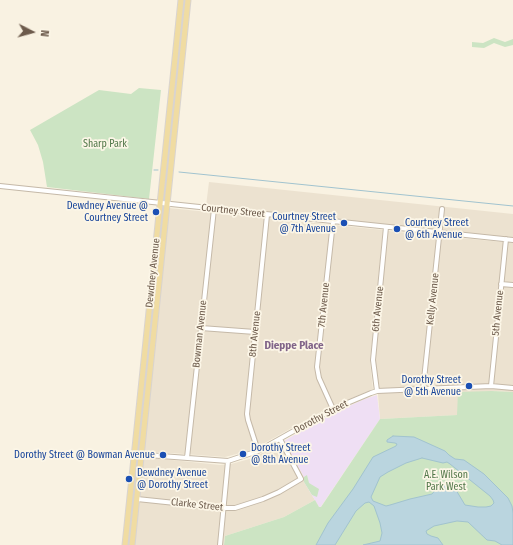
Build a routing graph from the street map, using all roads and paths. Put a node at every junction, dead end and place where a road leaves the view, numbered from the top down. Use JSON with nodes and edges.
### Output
{"nodes":[{"id":1,"x":181,"y":0,"type":"edge"},
{"id":2,"x":188,"y":0,"type":"edge"},
{"id":3,"x":0,"y":186,"type":"edge"},
{"id":4,"x":160,"y":203,"type":"junction"},
{"id":5,"x":167,"y":204,"type":"junction"},
{"id":6,"x":214,"y":209,"type":"junction"},
{"id":7,"x":442,"y":209,"type":"dead end"},
{"id":8,"x":267,"y":215,"type":"junction"},
{"id":9,"x":333,"y":222,"type":"junction"},
{"id":10,"x":386,"y":227,"type":"junction"},
{"id":11,"x":439,"y":233,"type":"junction"},
{"id":12,"x":506,"y":239,"type":"junction"},
{"id":13,"x":513,"y":240,"type":"edge"},
{"id":14,"x":501,"y":284,"type":"junction"},
{"id":15,"x":513,"y":285,"type":"edge"},
{"id":16,"x":201,"y":328,"type":"junction"},
{"id":17,"x":255,"y":332,"type":"junction"},
{"id":18,"x":490,"y":386,"type":"junction"},
{"id":19,"x":513,"y":388,"type":"edge"},
{"id":20,"x":423,"y":389,"type":"junction"},
{"id":21,"x":377,"y":392,"type":"junction"},
{"id":22,"x":332,"y":409,"type":"junction"},
{"id":23,"x":280,"y":439,"type":"junction"},
{"id":24,"x":258,"y":451,"type":"junction"},
{"id":25,"x":134,"y":454,"type":"junction"},
{"id":26,"x":141,"y":455,"type":"junction"},
{"id":27,"x":187,"y":458,"type":"junction"},
{"id":28,"x":228,"y":461,"type":"junction"},
{"id":29,"x":137,"y":499,"type":"junction"},
{"id":30,"x":223,"y":508,"type":"junction"},
{"id":31,"x":125,"y":545,"type":"edge"},
{"id":32,"x":132,"y":545,"type":"edge"},
{"id":33,"x":220,"y":545,"type":"edge"}],
"edges":[{"from":1,"to":4,"type":"main road","name":"Dewdney Avenue"},
{"from":2,"to":5,"type":"main road","name":"Dewdney Avenue"},
{"from":3,"to":4,"type":"street","name":"Courtney Street"},
{"from":4,"to":5,"type":"street","name":"Courtney Street"},
{"from":4,"to":25,"type":"main road","name":"Dewdney Avenue"},
{"from":5,"to":6,"type":"street","name":"Courtney Street"},
{"from":5,"to":26,"type":"main road","name":"Dewdney Avenue"},
{"from":6,"to":8,"type":"street","name":"Courtney Street"},
{"from":6,"to":16,"type":"street","name":"Bowman Avenue"},
{"from":7,"to":11,"type":"street","name":"Kelly Avenue"},
{"from":8,"to":9,"type":"street","name":"Courtney Street"},
{"from":8,"to":17,"type":"street","name":"8th Avenue"},
{"from":9,"to":10,"type":"street","name":"Courtney Street"},
{"from":9,"to":22,"type":"street","name":"7th Avenue"},
{"from":10,"to":11,"type":"street","name":"Courtney Street"},
{"from":10,"to":21,"type":"street","name":"6th Avenue"},
{"from":11,"to":12,"type":"street","name":"Courtney Street"},
{"from":11,"to":20,"type":"street","name":"Kelly Avenue"},
{"from":12,"to":13,"type":"street","name":"Courtney Street"},
{"from":12,"to":14,"type":"street","name":"5th Avenue"},
{"from":14,"to":15,"type":"street"},
{"from":14,"to":18,"type":"street","name":"5th Avenue"},
{"from":16,"to":17,"type":"street"},
{"from":16,"to":27,"type":"street","name":"Bowman Avenue"},
{"from":17,"to":24,"type":"street","name":"8th Avenue"},
{"from":18,"to":19,"type":"street","name":"Dorothy Street"},
{"from":18,"to":20,"type":"street","name":"Dorothy Street"},
{"from":20,"to":21,"type":"street","name":"Dorothy Street"},
{"from":21,"to":22,"type":"street","name":"Dorothy Street"},
{"from":22,"to":23,"type":"street","name":"Dorothy Street"},
{"from":23,"to":24,"type":"street","name":"Dorothy Street"},
{"from":23,"to":30,"type":"street","name":"Clarke Street"},
{"from":24,"to":28,"type":"street","name":"Dorothy Street"},
{"from":25,"to":26,"type":"street","name":"Dorothy Street"},
{"from":25,"to":31,"type":"main road","name":"Dewdney Avenue"},
{"from":26,"to":27,"type":"street","name":"Dorothy Street"},
{"from":26,"to":29,"type":"main road","name":"Dewdney Avenue"},
{"from":27,"to":28,"type":"street","name":"Dorothy Street"},
{"from":28,"to":30,"type":"street"},
{"from":29,"to":30,"type":"street","name":"Clarke Street"},
{"from":29,"to":32,"type":"main road","name":"Dewdney Avenue"},
{"from":30,"to":33,"type":"street"}]}
